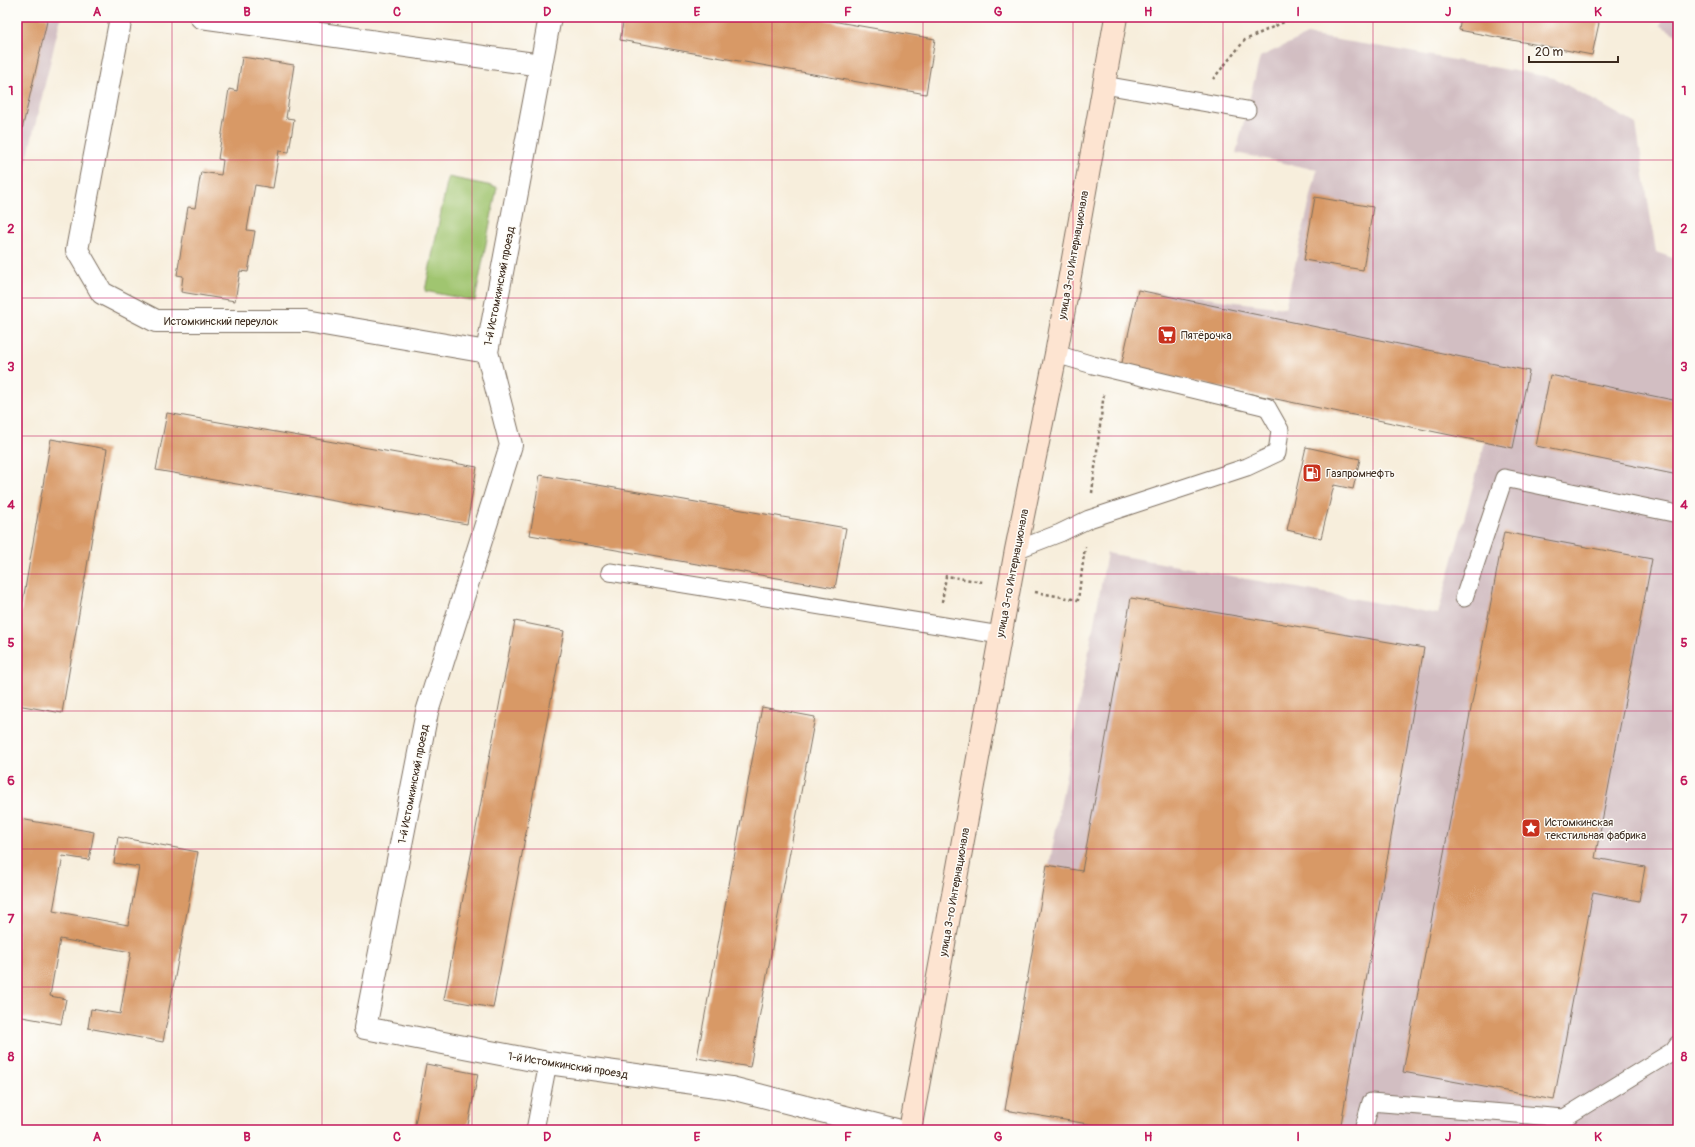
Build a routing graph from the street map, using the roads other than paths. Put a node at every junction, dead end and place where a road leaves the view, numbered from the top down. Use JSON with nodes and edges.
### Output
{"nodes":[{"id":1,"x":121,"y":17,"type":"edge"},
{"id":2,"x":201,"y":17,"type":"edge"},
{"id":3,"x":550,"y":17,"type":"edge"},
{"id":4,"x":1116,"y":17,"type":"edge"},
{"id":5,"x":541,"y":65,"type":"junction"},
{"id":6,"x":1104,"y":85,"type":"junction"},
{"id":7,"x":1246,"y":110,"type":"dead end"},
{"id":8,"x":487,"y":352,"type":"junction"},
{"id":9,"x":1056,"y":354,"type":"junction"},
{"id":10,"x":1678,"y":514,"type":"edge"},
{"id":11,"x":1016,"y":550,"type":"junction"},
{"id":12,"x":610,"y":572,"type":"dead end"},
{"id":13,"x":1464,"y":598,"type":"dead end"},
{"id":14,"x":1000,"y":635,"type":"junction"},
{"id":15,"x":1678,"y":1044,"type":"edge"},
{"id":16,"x":548,"y":1063,"type":"junction"},
{"id":17,"x":535,"y":1130,"type":"edge"},
{"id":18,"x":896,"y":1130,"type":"edge"},
{"id":19,"x":910,"y":1130,"type":"edge"},
{"id":20,"x":1363,"y":1130,"type":"edge"}],
"edges":[{"from":1,"to":8,"type":"street","name":"Истомкинский переулок"},
{"from":2,"to":5,"type":"street"},
{"from":3,"to":5,"type":"street","name":"1-й Истомкинский проезд"},
{"from":4,"to":6,"type":"main road","name":"улица 3-го Интернационала"},
{"from":5,"to":8,"type":"street","name":"1-й Истомкинский проезд"},
{"from":6,"to":7,"type":"lane"},
{"from":6,"to":9,"type":"main road","name":"улица 3-го Интернационала"},
{"from":8,"to":16,"type":"street","name":"1-й Истомкинский проезд"},
{"from":9,"to":11,"type":"main road","name":"улица 3-го Интернационала"},
{"from":9,"to":11,"type":"lane"},
{"from":10,"to":13,"type":"lane"},
{"from":11,"to":14,"type":"main road","name":"улица 3-го Интернационала"},
{"from":12,"to":14,"type":"lane"},
{"from":14,"to":19,"type":"main road","name":"улица 3-го Интернационала"},
{"from":15,"to":20,"type":"lane"},
{"from":16,"to":17,"type":"lane"},
{"from":16,"to":18,"type":"street","name":"1-й Истомкинский проезд"}]}
